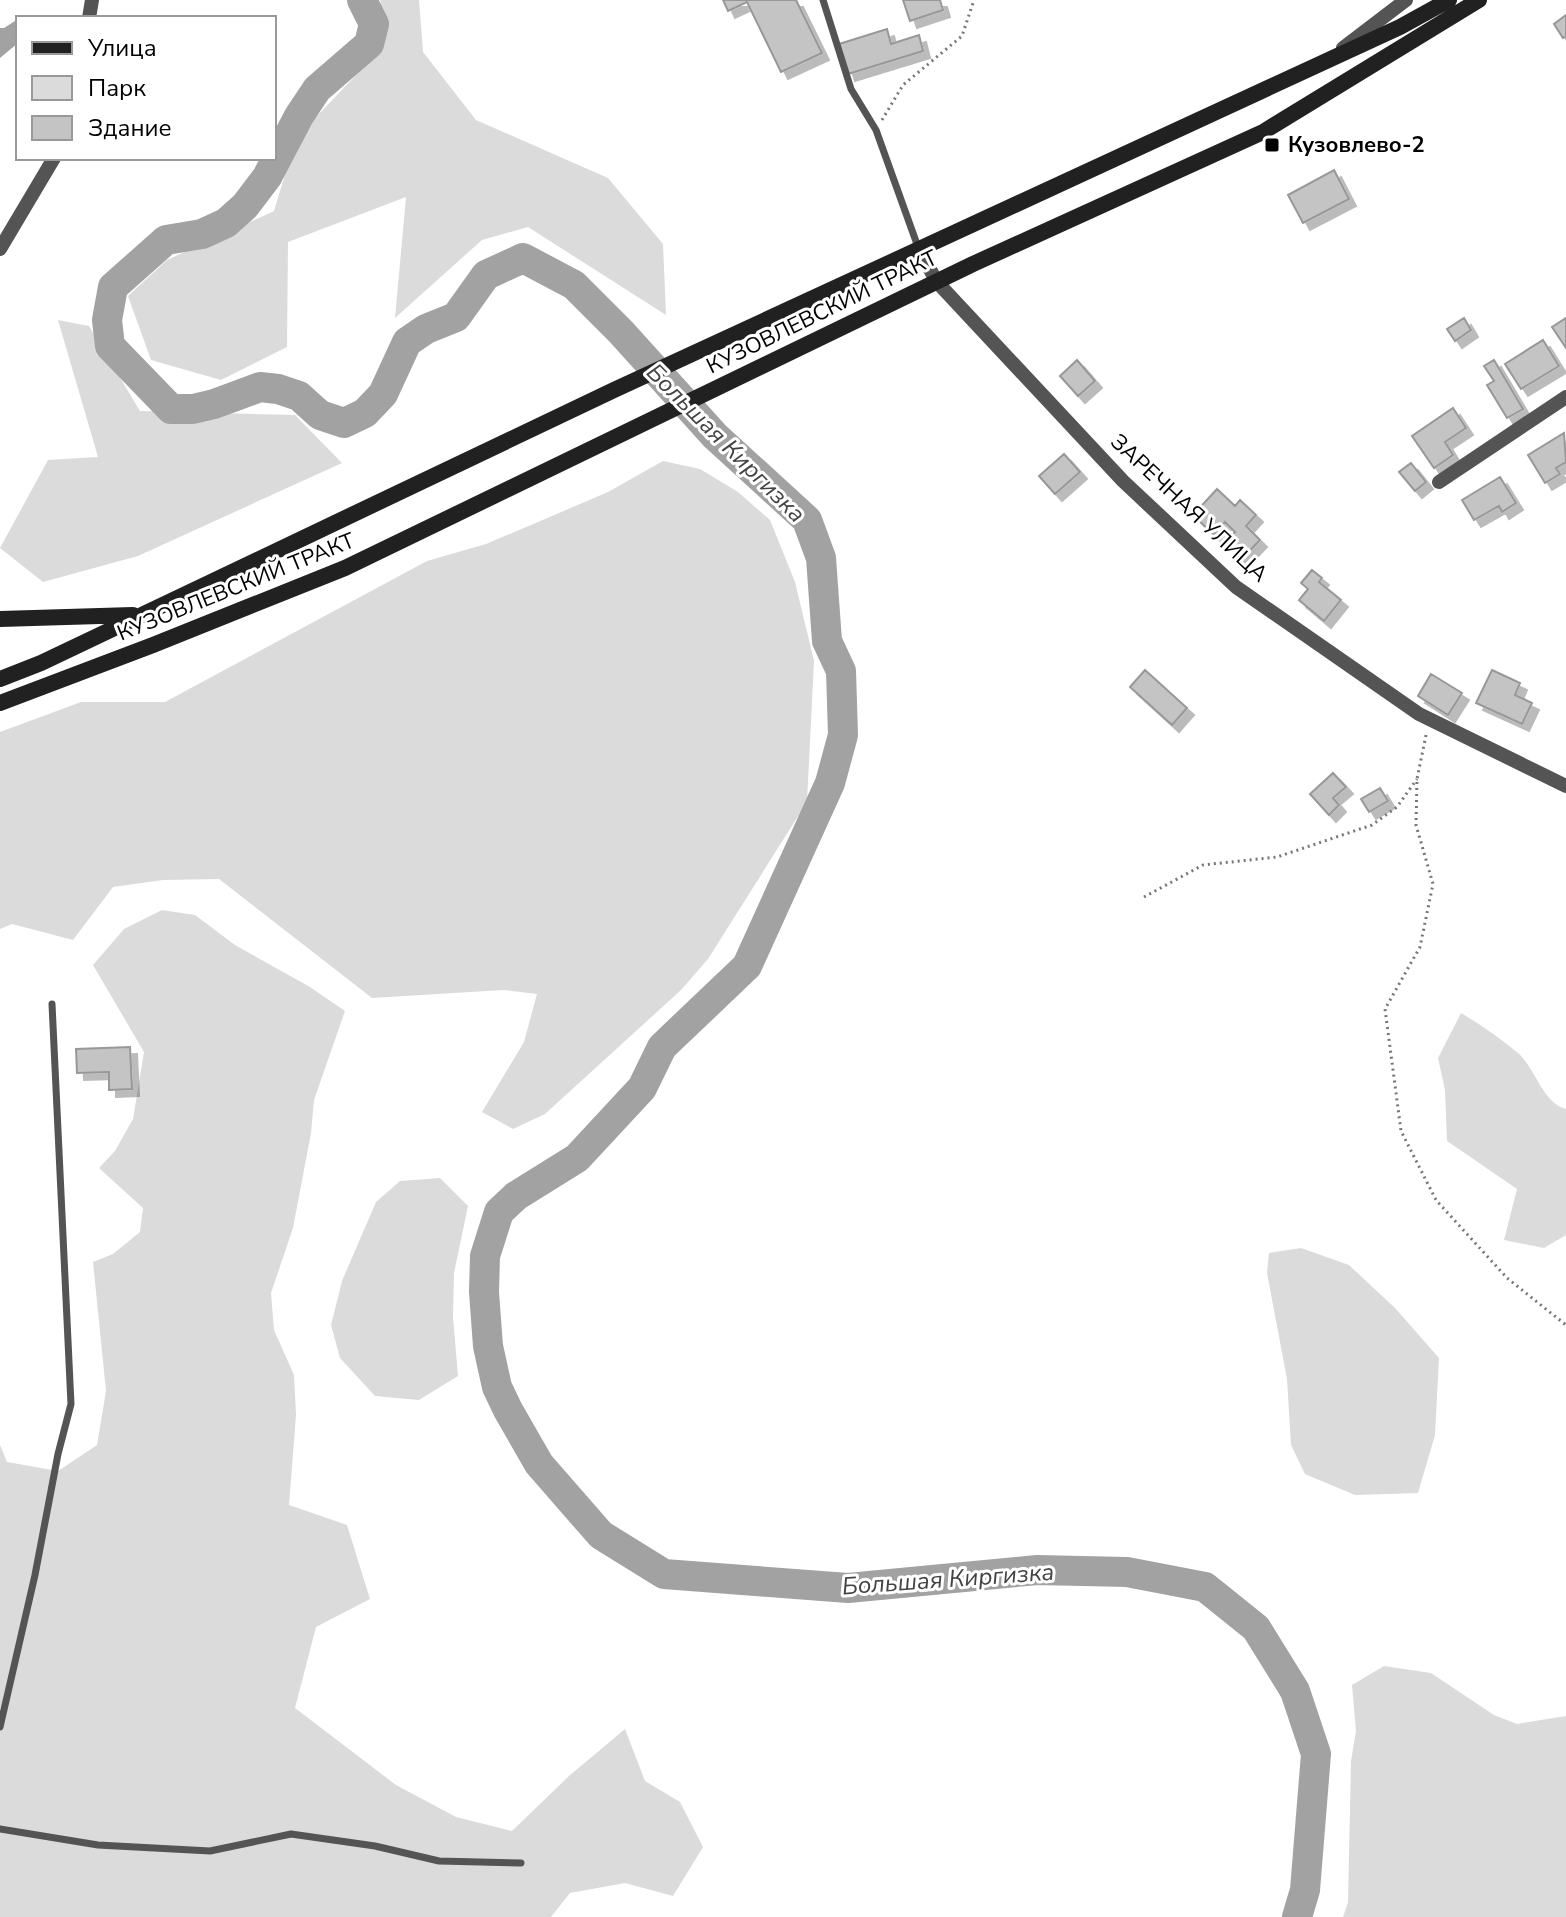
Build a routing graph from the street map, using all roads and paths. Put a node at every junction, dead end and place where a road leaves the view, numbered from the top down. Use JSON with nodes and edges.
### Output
{"nodes":[{"id":1,"x":823,"y":0,"type":"edge"},
{"id":2,"x":974,"y":0,"type":"edge"},
{"id":3,"x":1406,"y":0,"type":"edge"},
{"id":4,"x":1449,"y":0,"type":"edge"},
{"id":5,"x":1479,"y":0,"type":"edge"},
{"id":6,"x":1329,"y":59,"type":"junction"},
{"id":7,"x":876,"y":130,"type":"junction"},
{"id":8,"x":53,"y":160,"type":"edge"},
{"id":9,"x":918,"y":248,"type":"junction"},
{"id":10,"x":0,"y":249,"type":"edge"},
{"id":11,"x":937,"y":282,"type":"junction"},
{"id":12,"x":1566,"y":397,"type":"edge"},
{"id":13,"x":1439,"y":482,"type":"dead end"},
{"id":14,"x":142,"y":615,"type":"junction"},
{"id":15,"x":0,"y":619,"type":"edge"},
{"id":16,"x":0,"y":679,"type":"edge"},
{"id":17,"x":0,"y":703,"type":"edge"},
{"id":18,"x":1430,"y":719,"type":"junction"},
{"id":19,"x":1417,"y":779,"type":"junction"},
{"id":20,"x":1566,"y":786,"type":"edge"},
{"id":21,"x":1144,"y":897,"type":"dead end"},
{"id":22,"x":52,"y":1004,"type":"dead end"},
{"id":23,"x":1566,"y":1325,"type":"edge"},
{"id":24,"x":0,"y":1727,"type":"edge"},
{"id":25,"x":0,"y":1829,"type":"edge"},
{"id":26,"x":521,"y":1863,"type":"dead end"}],
"edges":[{"from":1,"to":7,"type":"lane"},
{"from":2,"to":7,"type":"path"},
{"from":3,"to":6,"type":"street"},
{"from":4,"to":6,"type":"main road","name":"КУЗОВЛЕВСКИЙ ТРАКТ"},
{"from":5,"to":11,"type":"main road","name":"КУЗОВЛЕВСКИЙ ТРАКТ"},
{"from":6,"to":9,"type":"main road","name":"КУЗОВЛЕВСКИЙ ТРАКТ"},
{"from":7,"to":9,"type":"lane"},
{"from":8,"to":10,"type":"street"},
{"from":9,"to":11,"type":"street","name":"ЗАРЕЧНАЯ УЛИЦА"},
{"from":9,"to":14,"type":"main road","name":"КУЗОВЛЕВСКИЙ ТРАКТ"},
{"from":11,"to":17,"type":"main road","name":"КУЗОВЛЕВСКИЙ ТРАКТ"},
{"from":11,"to":18,"type":"street","name":"ЗАРЕЧНАЯ УЛИЦА"},
{"from":12,"to":13,"type":"street"},
{"from":14,"to":15,"type":"main road","name":"КУЗОВЛЕВСКИЙ ТРАКТ"},
{"from":14,"to":16,"type":"main road","name":"КУЗОВЛЕВСКИЙ ТРАКТ"},
{"from":18,"to":19,"type":"path"},
{"from":18,"to":20,"type":"street","name":"ЗАРЕЧНАЯ УЛИЦА"},
{"from":19,"to":21,"type":"path"},
{"from":19,"to":23,"type":"path"},
{"from":22,"to":24,"type":"lane"},
{"from":25,"to":26,"type":"lane"}]}
